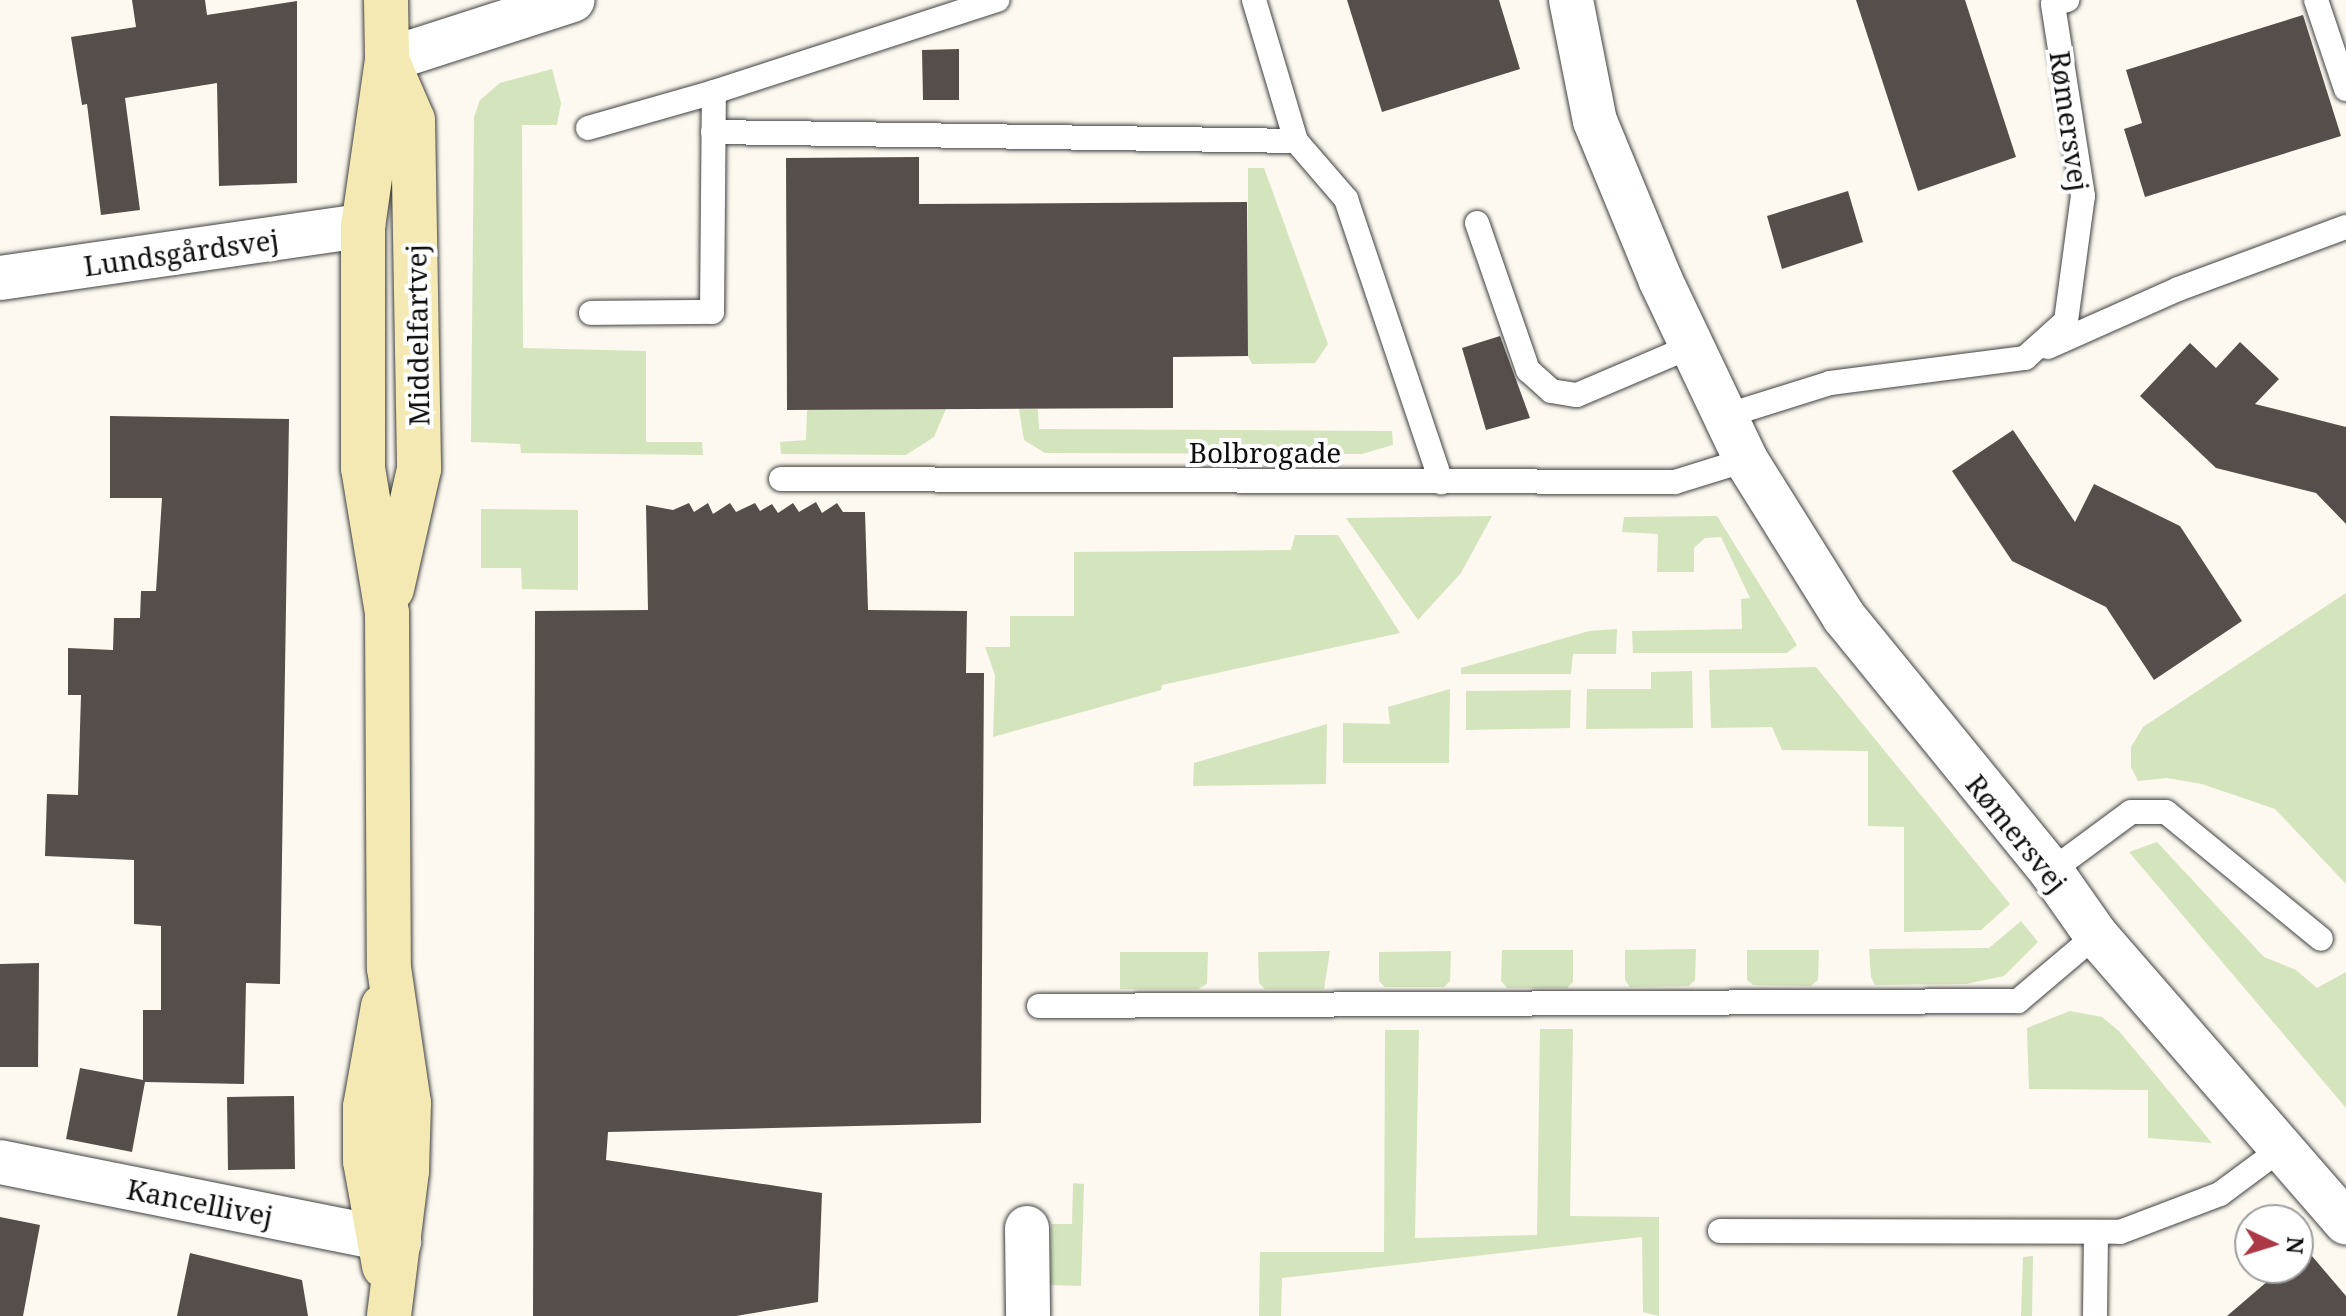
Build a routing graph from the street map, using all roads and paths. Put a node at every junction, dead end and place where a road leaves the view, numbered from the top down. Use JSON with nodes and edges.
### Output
{"nodes":[{"id":1,"x":386,"y":0,"type":"edge"},
{"id":2,"x":997,"y":0,"type":"edge"},
{"id":3,"x":1254,"y":0,"type":"edge"},
{"id":4,"x":1571,"y":0,"type":"edge"},
{"id":5,"x":2067,"y":0,"type":"edge"},
{"id":6,"x":2316,"y":0,"type":"edge"},
{"id":7,"x":552,"y":3,"type":"edge"},
{"id":8,"x":387,"y":60,"type":"junction"},
{"id":9,"x":2346,"y":89,"type":"edge"},
{"id":10,"x":714,"y":92,"type":"junction"},
{"id":11,"x":588,"y":128,"type":"dead end"},
{"id":12,"x":713,"y":132,"type":"junction"},
{"id":13,"x":1296,"y":141,"type":"junction"},
{"id":14,"x":1477,"y":223,"type":"dead end"},
{"id":15,"x":363,"y":226,"type":"junction"},
{"id":16,"x":2346,"y":227,"type":"edge"},
{"id":17,"x":0,"y":278,"type":"edge"},
{"id":18,"x":591,"y":313,"type":"dead end"},
{"id":19,"x":1692,"y":346,"type":"junction"},
{"id":20,"x":2025,"y":358,"type":"junction"},
{"id":21,"x":1725,"y":416,"type":"junction"},
{"id":22,"x":1746,"y":460,"type":"junction"},
{"id":23,"x":781,"y":479,"type":"dead end"},
{"id":24,"x":1441,"y":482,"type":"junction"},
{"id":25,"x":387,"y":613,"type":"junction"},
{"id":26,"x":2051,"y":871,"type":"junction"},
{"id":27,"x":2096,"y":935,"type":"junction"},
{"id":28,"x":2321,"y":939,"type":"dead end"},
{"id":29,"x":1039,"y":1006,"type":"dead end"},
{"id":30,"x":2282,"y":1148,"type":"junction"},
{"id":31,"x":0,"y":1162,"type":"edge"},
{"id":32,"x":2346,"y":1223,"type":"edge"},
{"id":33,"x":1027,"y":1228,"type":"dead end"},
{"id":34,"x":1720,"y":1231,"type":"dead end"},
{"id":35,"x":2096,"y":1232,"type":"junction"},
{"id":36,"x":388,"y":1239,"type":"junction"},
{"id":37,"x":389,"y":1303,"type":"edge"},
{"id":38,"x":1028,"y":1316,"type":"edge"},
{"id":39,"x":2095,"y":1316,"type":"edge"}],
"edges":[{"from":1,"to":8,"type":"street","name":"Middelfartvej"},
{"from":2,"to":10,"type":"lane"},
{"from":3,"to":13,"type":"lane"},
{"from":4,"to":19,"type":"street","name":"Rømersvej"},
{"from":5,"to":20,"type":"lane","name":"Rømersvej"},
{"from":6,"to":9,"type":"lane"},
{"from":7,"to":8,"type":"street"},
{"from":8,"to":15,"type":"street","name":"Middelfartvej"},
{"from":8,"to":25,"type":"street","name":"Middelfartvej"},
{"from":10,"to":11,"type":"lane"},
{"from":10,"to":12,"type":"lane"},
{"from":12,"to":13,"type":"lane"},
{"from":12,"to":18,"type":"lane"},
{"from":13,"to":24,"type":"lane"},
{"from":14,"to":19,"type":"lane"},
{"from":15,"to":17,"type":"street","name":"Lundsgårdsvej"},
{"from":15,"to":25,"type":"street","name":"Middelfartvej"},
{"from":16,"to":20,"type":"lane"},
{"from":19,"to":21,"type":"street","name":"Rømersvej"},
{"from":20,"to":21,"type":"lane"},
{"from":21,"to":22,"type":"street","name":"Rømersvej"},
{"from":22,"to":24,"type":"lane","name":"Bolbrogade"},
{"from":22,"to":26,"type":"street","name":"Rømersvej"},
{"from":23,"to":24,"type":"lane","name":"Bolbrogade"},
{"from":25,"to":36,"type":"street","name":"Middelfartvej"},
{"from":26,"to":27,"type":"street","name":"Rømersvej"},
{"from":26,"to":28,"type":"lane"},
{"from":27,"to":29,"type":"lane"},
{"from":27,"to":30,"type":"street","name":"Rømersvej"},
{"from":30,"to":32,"type":"street","name":"Rømersvej"},
{"from":30,"to":35,"type":"lane"},
{"from":31,"to":36,"type":"street","name":"Kancellivej"},
{"from":33,"to":38,"type":"street"},
{"from":34,"to":35,"type":"lane"},
{"from":35,"to":39,"type":"lane"},
{"from":36,"to":37,"type":"street","name":"Middelfartvej"}]}
